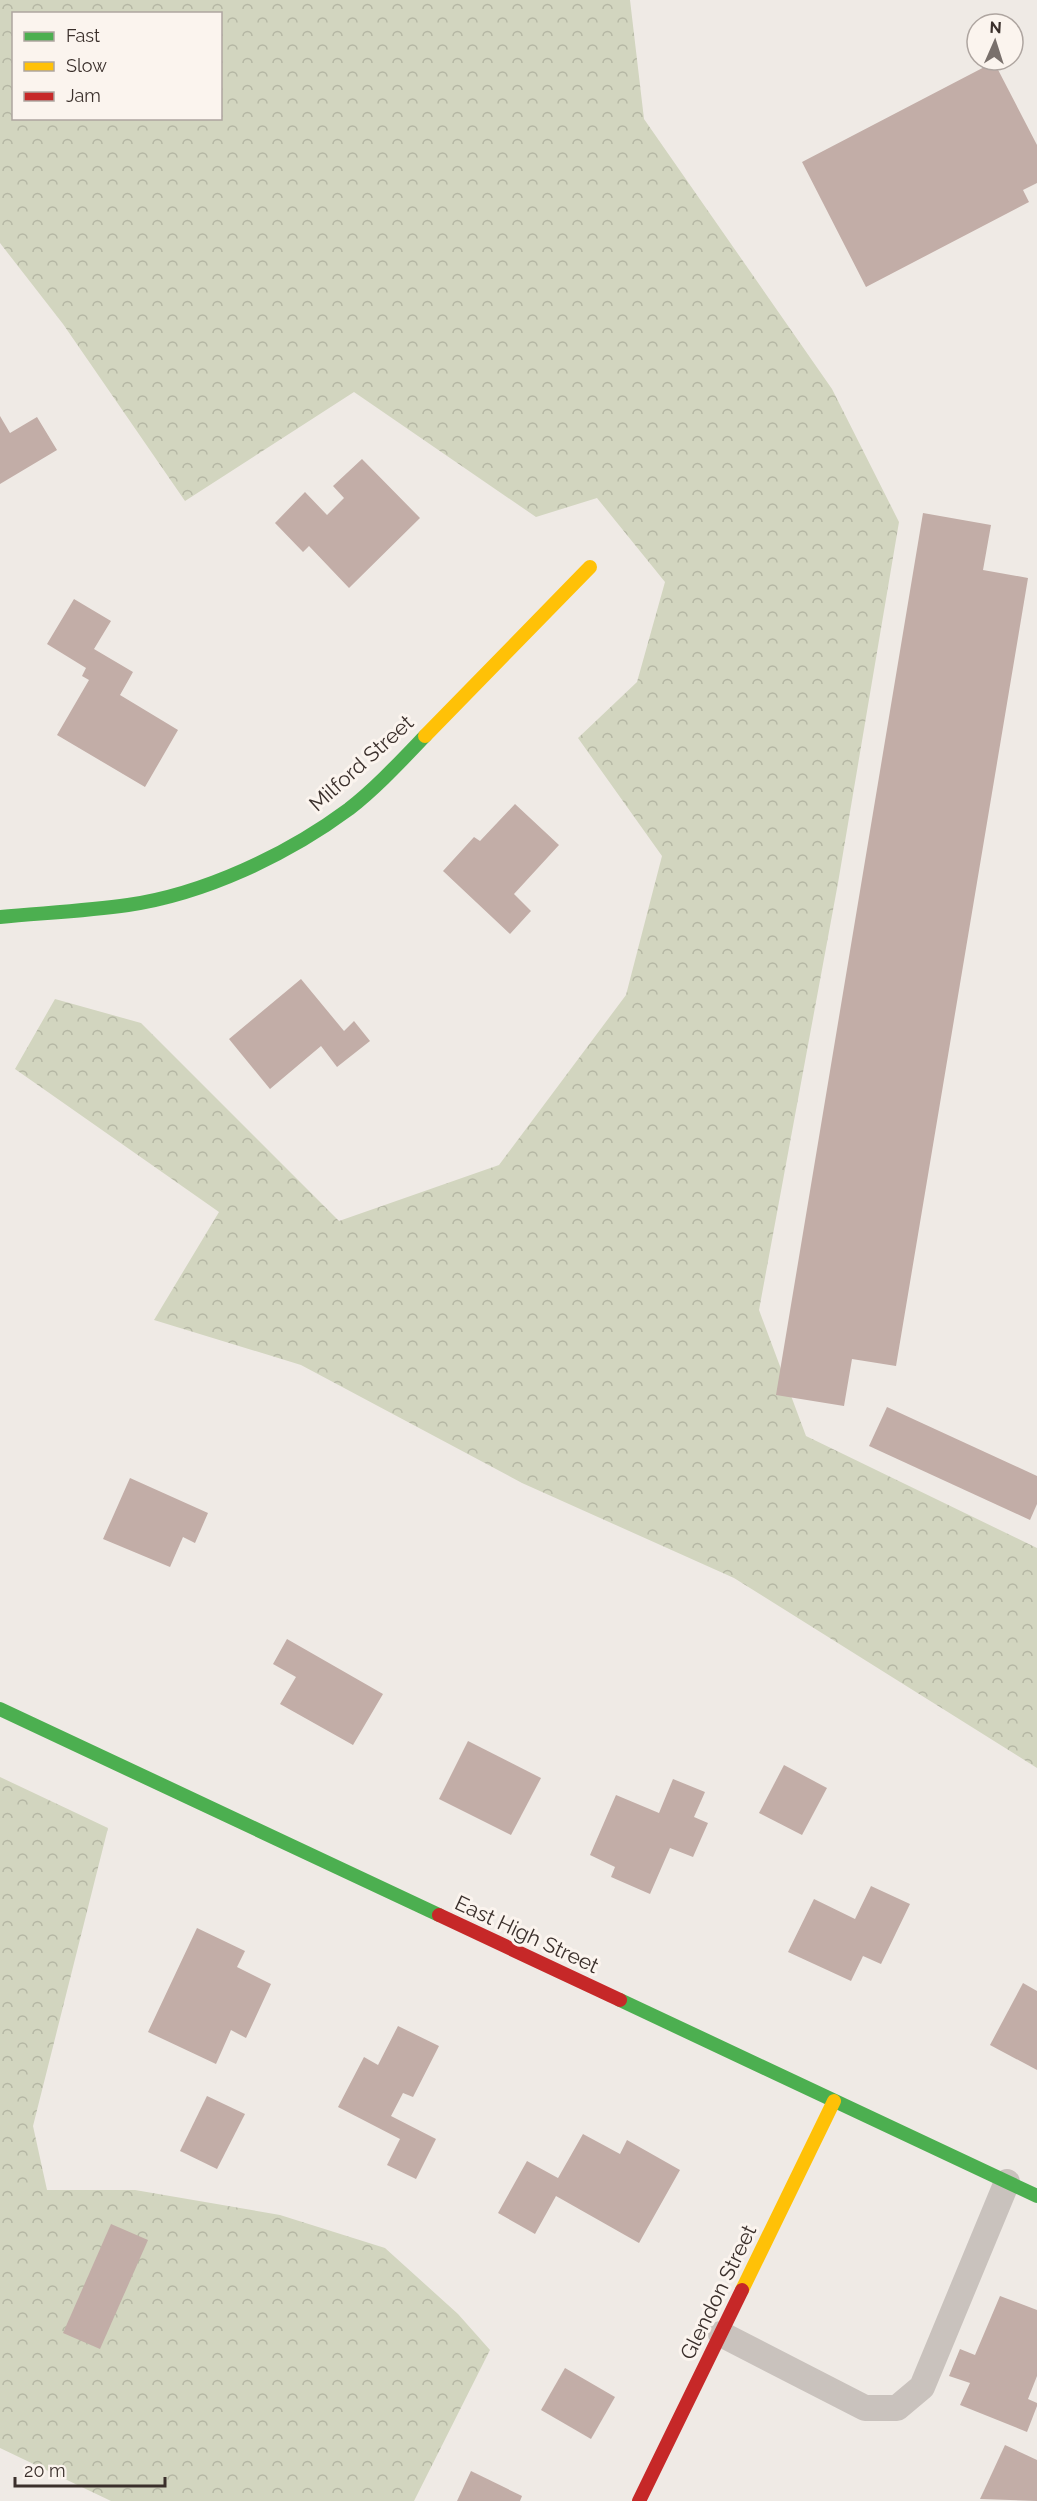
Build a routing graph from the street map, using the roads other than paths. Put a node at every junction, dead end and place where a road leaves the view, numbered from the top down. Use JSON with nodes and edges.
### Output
{"nodes":[{"id":1,"x":590,"y":567,"type":"dead end"},
{"id":2,"x":0,"y":917,"type":"edge"},
{"id":3,"x":0,"y":1710,"type":"edge"},
{"id":4,"x":834,"y":2101,"type":"junction"},
{"id":5,"x":1007,"y":2182,"type":"junction"},
{"id":6,"x":1037,"y":2196,"type":"edge"},
{"id":7,"x":721,"y":2334,"type":"junction"},
{"id":8,"x":639,"y":2501,"type":"edge"}],
"edges":[{"from":1,"to":2,"type":"street","name":"Milford Street"},
{"from":3,"to":4,"type":"street","name":"East High Street"},
{"from":4,"to":5,"type":"street","name":"East High Street"},
{"from":4,"to":7,"type":"street","name":"Glendon Street"},
{"from":5,"to":6,"type":"street","name":"East High Street"},
{"from":5,"to":7,"type":"lane"},
{"from":7,"to":8,"type":"street","name":"Glendon Street"}]}
